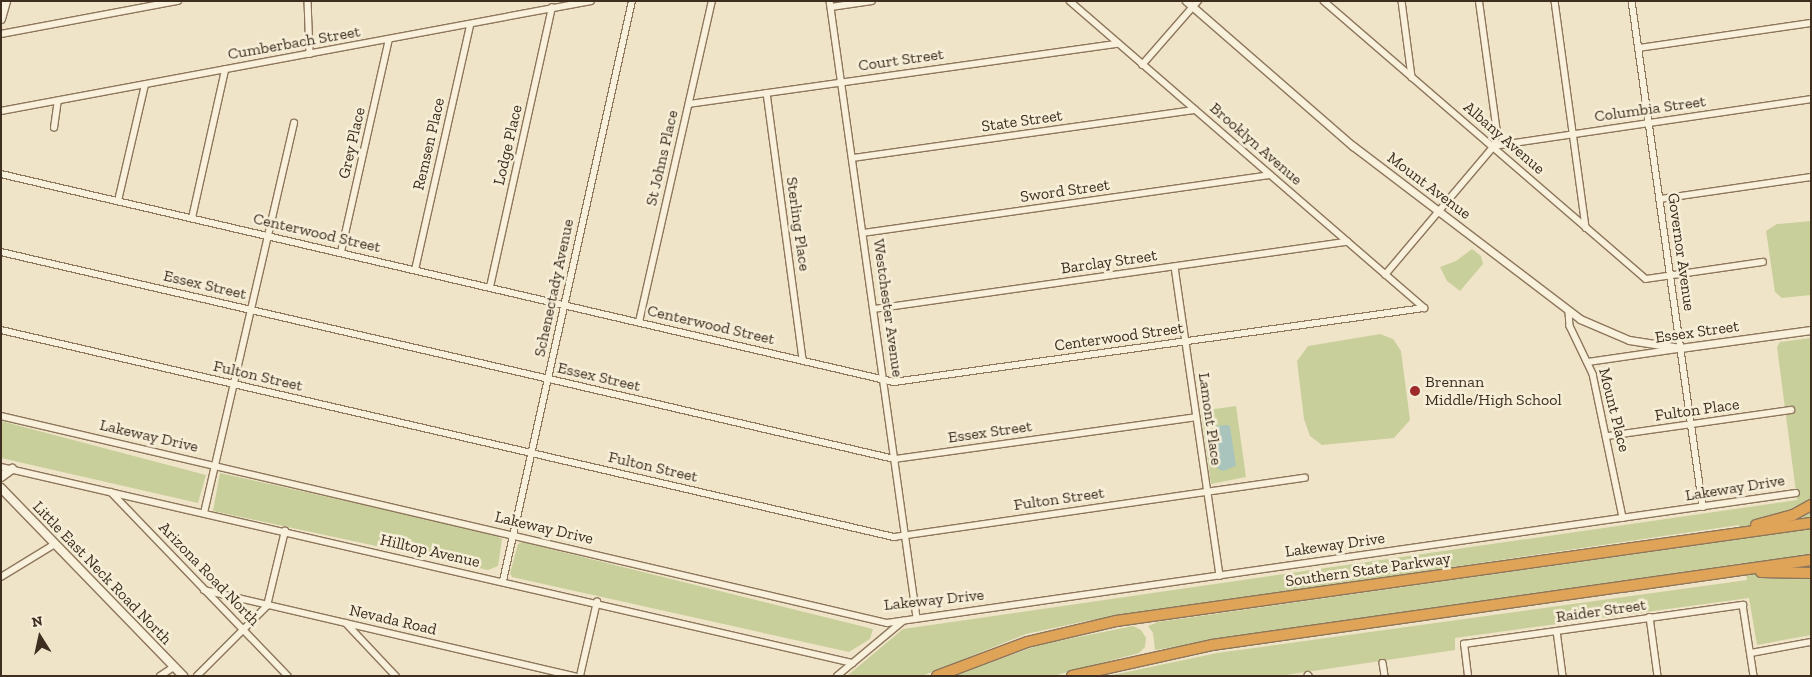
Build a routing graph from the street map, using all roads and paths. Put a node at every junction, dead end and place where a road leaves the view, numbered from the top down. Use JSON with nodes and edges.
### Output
{"nodes":[{"id":1,"x":178,"y":1,"type":"edge"},
{"id":2,"x":308,"y":1,"type":"edge"},
{"id":3,"x":591,"y":1,"type":"edge"},
{"id":4,"x":632,"y":1,"type":"edge"},
{"id":5,"x":712,"y":1,"type":"edge"},
{"id":6,"x":872,"y":1,"type":"edge"},
{"id":7,"x":1070,"y":1,"type":"edge"},
{"id":8,"x":1186,"y":1,"type":"edge"},
{"id":9,"x":1198,"y":1,"type":"edge"},
{"id":10,"x":1402,"y":1,"type":"edge"},
{"id":11,"x":1479,"y":1,"type":"edge"},
{"id":12,"x":1555,"y":1,"type":"edge"},
{"id":13,"x":1632,"y":1,"type":"edge"},
{"id":14,"x":1325,"y":2,"type":"edge"},
{"id":15,"x":4,"y":3,"type":"edge"},
{"id":16,"x":831,"y":4,"type":"edge"},
{"id":17,"x":552,"y":8,"type":"junction"},
{"id":18,"x":1193,"y":8,"type":"junction"},
{"id":19,"x":1,"y":19,"type":"edge"},
{"id":20,"x":1811,"y":23,"type":"edge"},
{"id":21,"x":470,"y":25,"type":"junction"},
{"id":22,"x":1,"y":34,"type":"edge"},
{"id":23,"x":389,"y":39,"type":"junction"},
{"id":24,"x":1118,"y":44,"type":"junction"},
{"id":25,"x":1639,"y":48,"type":"junction"},
{"id":26,"x":310,"y":54,"type":"junction"},
{"id":27,"x":1142,"y":65,"type":"junction"},
{"id":28,"x":225,"y":70,"type":"junction"},
{"id":29,"x":1412,"y":77,"type":"junction"},
{"id":30,"x":842,"y":82,"type":"junction"},
{"id":31,"x":145,"y":85,"type":"junction"},
{"id":32,"x":767,"y":93,"type":"junction"},
{"id":33,"x":1811,"y":99,"type":"edge"},
{"id":34,"x":58,"y":101,"type":"junction"},
{"id":35,"x":689,"y":104,"type":"junction"},
{"id":36,"x":1195,"y":110,"type":"junction"},
{"id":37,"x":1,"y":111,"type":"edge"},
{"id":38,"x":294,"y":123,"type":"dead end"},
{"id":39,"x":1649,"y":124,"type":"junction"},
{"id":40,"x":54,"y":128,"type":"dead end"},
{"id":41,"x":1574,"y":134,"type":"junction"},
{"id":42,"x":1494,"y":146,"type":"junction"},
{"id":43,"x":853,"y":158,"type":"junction"},
{"id":44,"x":1,"y":174,"type":"edge"},
{"id":45,"x":1270,"y":175,"type":"junction"},
{"id":46,"x":1811,"y":177,"type":"edge"},
{"id":47,"x":1660,"y":199,"type":"junction"},
{"id":48,"x":118,"y":201,"type":"junction"},
{"id":49,"x":1440,"y":211,"type":"junction"},
{"id":50,"x":192,"y":218,"type":"junction"},
{"id":51,"x":1586,"y":228,"type":"junction"},
{"id":52,"x":863,"y":233,"type":"junction"},
{"id":53,"x":266,"y":235,"type":"junction"},
{"id":54,"x":1347,"y":242,"type":"junction"},
{"id":55,"x":1,"y":252,"type":"edge"},
{"id":56,"x":341,"y":252,"type":"junction"},
{"id":57,"x":1762,"y":262,"type":"dead end"},
{"id":58,"x":1175,"y":266,"type":"junction"},
{"id":59,"x":415,"y":270,"type":"junction"},
{"id":60,"x":1385,"y":274,"type":"junction"},
{"id":61,"x":1671,"y":275,"type":"junction"},
{"id":62,"x":490,"y":287,"type":"junction"},
{"id":63,"x":563,"y":305,"type":"junction"},
{"id":64,"x":1424,"y":308,"type":"joint"},
{"id":65,"x":874,"y":309,"type":"junction"},
{"id":66,"x":250,"y":310,"type":"junction"},
{"id":67,"x":1569,"y":312,"type":"junction"},
{"id":68,"x":639,"y":322,"type":"junction"},
{"id":69,"x":1,"y":330,"type":"edge"},
{"id":70,"x":1811,"y":330,"type":"edge"},
{"id":71,"x":1185,"y":341,"type":"junction"},
{"id":72,"x":1680,"y":348,"type":"junction"},
{"id":73,"x":803,"y":360,"type":"junction"},
{"id":74,"x":1588,"y":362,"type":"junction"},
{"id":75,"x":548,"y":379,"type":"junction"},
{"id":76,"x":885,"y":381,"type":"junction"},
{"id":77,"x":232,"y":384,"type":"junction"},
{"id":78,"x":1791,"y":410,"type":"dead end"},
{"id":79,"x":1,"y":416,"type":"edge"},
{"id":80,"x":1196,"y":417,"type":"junction"},
{"id":81,"x":1691,"y":424,"type":"junction"},
{"id":82,"x":1608,"y":436,"type":"junction"},
{"id":83,"x":531,"y":453,"type":"junction"},
{"id":84,"x":895,"y":459,"type":"junction"},
{"id":85,"x":214,"y":466,"type":"junction"},
{"id":86,"x":1,"y":467,"type":"edge"},
{"id":87,"x":12,"y":469,"type":"junction"},
{"id":88,"x":1,"y":477,"type":"edge"},
{"id":89,"x":1305,"y":478,"type":"dead end"},
{"id":90,"x":1,"y":488,"type":"edge"},
{"id":91,"x":110,"y":491,"type":"junction"},
{"id":92,"x":1207,"y":492,"type":"junction"},
{"id":93,"x":1796,"y":492,"type":"dead end"},
{"id":94,"x":1811,"y":505,"type":"edge"},
{"id":95,"x":1703,"y":507,"type":"junction"},
{"id":96,"x":204,"y":513,"type":"junction"},
{"id":97,"x":1623,"y":518,"type":"junction"},
{"id":98,"x":1811,"y":523,"type":"edge"},
{"id":99,"x":285,"y":531,"type":"junction"},
{"id":100,"x":513,"y":534,"type":"junction"},
{"id":101,"x":1722,"y":535,"type":"junction"},
{"id":102,"x":905,"y":537,"type":"junction"},
{"id":103,"x":55,"y":544,"type":"junction"},
{"id":104,"x":1811,"y":560,"type":"edge"},
{"id":105,"x":1728,"y":572,"type":"junction"},
{"id":106,"x":1811,"y":573,"type":"edge"},
{"id":107,"x":1220,"y":576,"type":"junction"},
{"id":108,"x":1,"y":577,"type":"edge"},
{"id":109,"x":503,"y":582,"type":"junction"},
{"id":110,"x":204,"y":590,"type":"junction"},
{"id":111,"x":598,"y":602,"type":"junction"},
{"id":112,"x":267,"y":606,"type":"junction"},
{"id":113,"x":1650,"y":617,"type":"junction"},
{"id":114,"x":917,"y":618,"type":"junction"},
{"id":115,"x":903,"y":621,"type":"junction"},
{"id":116,"x":346,"y":623,"type":"junction"},
{"id":117,"x":244,"y":630,"type":"junction"},
{"id":118,"x":1557,"y":631,"type":"junction"},
{"id":119,"x":1811,"y":642,"type":"edge"},
{"id":120,"x":1751,"y":653,"type":"junction"},
{"id":121,"x":853,"y":663,"type":"junction"},
{"id":122,"x":1383,"y":663,"type":"dead end"},
{"id":123,"x":174,"y":667,"type":"junction"},
{"id":124,"x":160,"y":676,"type":"edge"},
{"id":125,"x":183,"y":676,"type":"edge"},
{"id":126,"x":197,"y":676,"type":"edge"},
{"id":127,"x":288,"y":676,"type":"edge"},
{"id":128,"x":396,"y":676,"type":"edge"},
{"id":129,"x":575,"y":676,"type":"edge"},
{"id":130,"x":580,"y":676,"type":"edge"},
{"id":131,"x":837,"y":676,"type":"edge"},
{"id":132,"x":937,"y":676,"type":"edge"},
{"id":133,"x":1072,"y":676,"type":"edge"},
{"id":134,"x":1384,"y":676,"type":"edge"},
{"id":135,"x":1468,"y":676,"type":"edge"},
{"id":136,"x":1563,"y":676,"type":"edge"},
{"id":137,"x":1658,"y":676,"type":"edge"},
{"id":138,"x":1754,"y":676,"type":"edge"}],
"edges":[{"from":1,"to":22,"type":"street"},
{"from":2,"to":26,"type":"street"},
{"from":3,"to":17,"type":"street","name":"Cumberbach Street"},
{"from":4,"to":63,"type":"street","name":"Schenectady Avenue"},
{"from":5,"to":35,"type":"street","name":"St Johns Place"},
{"from":6,"to":16,"type":"street"},
{"from":7,"to":24,"type":"street","name":"Brooklyn Avenue"},
{"from":8,"to":18,"type":"street","name":"Mount Avenue"},
{"from":9,"to":18,"type":"street"},
{"from":10,"to":29,"type":"street"},
{"from":11,"to":42,"type":"street"},
{"from":12,"to":41,"type":"street"},
{"from":13,"to":25,"type":"street","name":"Governor Avenue"},
{"from":14,"to":29,"type":"street","name":"Albany Avenue"},
{"from":15,"to":19,"type":"main road"},
{"from":16,"to":30,"type":"street","name":"Westchester Avenue"},
{"from":17,"to":21,"type":"street","name":"Cumberbach Street"},
{"from":17,"to":62,"type":"street","name":"Lodge Place"},
{"from":18,"to":27,"type":"street"},
{"from":18,"to":49,"type":"street","name":"Mount Avenue"},
{"from":20,"to":25,"type":"street"},
{"from":21,"to":23,"type":"street","name":"Cumberbach Street"},
{"from":21,"to":59,"type":"street","name":"Remsen Place"},
{"from":23,"to":26,"type":"street","name":"Cumberbach Street"},
{"from":23,"to":56,"type":"street","name":"Grey Place"},
{"from":24,"to":27,"type":"street","name":"Brooklyn Avenue"},
{"from":24,"to":30,"type":"street","name":"Court Street"},
{"from":25,"to":39,"type":"street","name":"Governor Avenue"},
{"from":26,"to":28,"type":"street","name":"Cumberbach Street"},
{"from":27,"to":36,"type":"street","name":"Brooklyn Avenue"},
{"from":28,"to":31,"type":"street","name":"Cumberbach Street"},
{"from":28,"to":50,"type":"street"},
{"from":29,"to":42,"type":"street","name":"Albany Avenue"},
{"from":30,"to":32,"type":"street","name":"Court Street"},
{"from":30,"to":43,"type":"street","name":"Westchester Avenue"},
{"from":31,"to":34,"type":"street","name":"Cumberbach Street"},
{"from":31,"to":48,"type":"street"},
{"from":32,"to":35,"type":"street","name":"Court Street"},
{"from":32,"to":73,"type":"street","name":"Sterling Place"},
{"from":33,"to":39,"type":"street","name":"Columbia Street"},
{"from":34,"to":37,"type":"street","name":"Cumberbach Street"},
{"from":34,"to":40,"type":"street"},
{"from":35,"to":68,"type":"street","name":"St Johns Place"},
{"from":36,"to":43,"type":"street","name":"State Street"},
{"from":36,"to":45,"type":"street","name":"Brooklyn Avenue"},
{"from":38,"to":53,"type":"street"},
{"from":39,"to":41,"type":"street","name":"Columbia Street"},
{"from":39,"to":47,"type":"street","name":"Governor Avenue"},
{"from":41,"to":42,"type":"street","name":"Columbia Street"},
{"from":41,"to":51,"type":"street"},
{"from":42,"to":49,"type":"street"},
{"from":42,"to":51,"type":"street","name":"Albany Avenue"},
{"from":43,"to":52,"type":"street","name":"Westchester Avenue"},
{"from":44,"to":48,"type":"street","name":"Centerwood Street"},
{"from":45,"to":52,"type":"street","name":"Sword Street"},
{"from":45,"to":54,"type":"street","name":"Brooklyn Avenue"},
{"from":46,"to":47,"type":"street"},
{"from":47,"to":61,"type":"street","name":"Governor Avenue"},
{"from":48,"to":50,"type":"street","name":"Centerwood Street"},
{"from":49,"to":60,"type":"street"},
{"from":49,"to":67,"type":"street","name":"Mount Avenue"},
{"from":50,"to":53,"type":"street","name":"Centerwood Street"},
{"from":51,"to":61,"type":"street","name":"Albany Avenue"},
{"from":52,"to":65,"type":"street","name":"Westchester Avenue"},
{"from":53,"to":56,"type":"street","name":"Centerwood Street"},
{"from":53,"to":66,"type":"street"},
{"from":54,"to":58,"type":"street","name":"Barclay Street"},
{"from":54,"to":60,"type":"street","name":"Brooklyn Avenue"},
{"from":55,"to":66,"type":"street","name":"Essex Street"},
{"from":56,"to":59,"type":"street","name":"Centerwood Street"},
{"from":57,"to":61,"type":"street","name":"Albany Avenue"},
{"from":58,"to":65,"type":"street","name":"Barclay Street"},
{"from":58,"to":71,"type":"street","name":"Lamont Place"},
{"from":59,"to":62,"type":"street","name":"Centerwood Street"},
{"from":60,"to":64,"type":"street","name":"Brooklyn Avenue"},
{"from":61,"to":72,"type":"street","name":"Governor Avenue"},
{"from":62,"to":63,"type":"street","name":"Centerwood Street"},
{"from":63,"to":68,"type":"street","name":"Centerwood Street"},
{"from":63,"to":75,"type":"street","name":"Schenectady Avenue"},
{"from":64,"to":71,"type":"street","name":"Centerwood Street"},
{"from":65,"to":76,"type":"street","name":"Westchester Avenue"},
{"from":66,"to":75,"type":"street","name":"Essex Street"},
{"from":66,"to":77,"type":"street"},
{"from":67,"to":72,"type":"street","name":"Mount Avenue"},
{"from":67,"to":74,"type":"street","name":"Mount Place"},
{"from":68,"to":73,"type":"street","name":"Centerwood Street"},
{"from":69,"to":77,"type":"street","name":"Fulton Street"},
{"from":70,"to":72,"type":"street","name":"Essex Street"},
{"from":71,"to":76,"type":"street","name":"Centerwood Street"},
{"from":71,"to":80,"type":"street","name":"Lamont Place"},
{"from":72,"to":74,"type":"street","name":"Essex Street"},
{"from":72,"to":81,"type":"street","name":"Governor Avenue"},
{"from":73,"to":76,"type":"street","name":"Centerwood Street"},
{"from":74,"to":82,"type":"street","name":"Mount Place"},
{"from":75,"to":83,"type":"street","name":"Schenectady Avenue"},
{"from":75,"to":84,"type":"street","name":"Essex Street"},
{"from":76,"to":84,"type":"street","name":"Westchester Avenue"},
{"from":77,"to":83,"type":"street","name":"Fulton Street"},
{"from":77,"to":85,"type":"street"},
{"from":78,"to":81,"type":"street","name":"Fulton Place"},
{"from":79,"to":85,"type":"street","name":"Lakeway Drive"},
{"from":80,"to":84,"type":"street","name":"Essex Street"},
{"from":80,"to":92,"type":"street","name":"Lamont Place"},
{"from":81,"to":82,"type":"street","name":"Fulton Place"},
{"from":81,"to":95,"type":"street","name":"Governor Avenue"},
{"from":82,"to":97,"type":"street","name":"Mount Place"},
{"from":83,"to":100,"type":"street","name":"Schenectady Avenue"},
{"from":83,"to":102,"type":"street","name":"Fulton Street"},
{"from":84,"to":102,"type":"street","name":"Westchester Avenue"},
{"from":85,"to":96,"type":"street"},
{"from":85,"to":100,"type":"street","name":"Lakeway Drive"},
{"from":86,"to":87,"type":"street","name":"Hilltop Avenue"},
{"from":87,"to":88,"type":"main road"},
{"from":87,"to":91,"type":"street","name":"Hilltop Avenue"},
{"from":89,"to":92,"type":"street","name":"Fulton Street"},
{"from":90,"to":103,"type":"main road","name":"Little East Neck Road North"},
{"from":91,"to":96,"type":"street","name":"Hilltop Avenue"},
{"from":91,"to":110,"type":"street","name":"Arizona Road North"},
{"from":92,"to":102,"type":"street","name":"Fulton Street"},
{"from":92,"to":107,"type":"street","name":"Lamont Place"},
{"from":93,"to":95,"type":"street","name":"Lakeway Drive"},
{"from":94,"to":101,"type":"highway"},
{"from":95,"to":97,"type":"street","name":"Lakeway Drive"},
{"from":96,"to":99,"type":"street","name":"Hilltop Avenue"},
{"from":97,"to":107,"type":"street","name":"Lakeway Drive"},
{"from":98,"to":101,"type":"highway","name":"Southern State Parkway"},
{"from":99,"to":109,"type":"street","name":"Hilltop Avenue"},
{"from":99,"to":112,"type":"street"},
{"from":100,"to":109,"type":"street","name":"Schenectady Avenue"},
{"from":100,"to":115,"type":"street","name":"Lakeway Drive"},
{"from":101,"to":132,"type":"highway","name":"Southern State Parkway"},
{"from":102,"to":114,"type":"street","name":"Westchester Avenue"},
{"from":103,"to":108,"type":"street"},
{"from":103,"to":123,"type":"main road","name":"Little East Neck Road North"},
{"from":104,"to":105,"type":"highway"},
{"from":105,"to":106,"type":"highway"},
{"from":105,"to":133,"type":"highway"},
{"from":107,"to":114,"type":"street","name":"Lakeway Drive"},
{"from":109,"to":111,"type":"street","name":"Hilltop Avenue"},
{"from":110,"to":112,"type":"street","name":"Nevada Road"},
{"from":110,"to":117,"type":"street","name":"Arizona Road North"},
{"from":111,"to":121,"type":"street","name":"Hilltop Avenue"},
{"from":111,"to":130,"type":"street"},
{"from":112,"to":116,"type":"street","name":"Nevada Road"},
{"from":112,"to":117,"type":"street"},
{"from":113,"to":118,"type":"street","name":"Raider Street"},
{"from":113,"to":120,"type":"street","name":"Raider Street"},
{"from":113,"to":137,"type":"street"},
{"from":114,"to":115,"type":"street","name":"Lakeway Drive"},
{"from":115,"to":121,"type":"street"},
{"from":116,"to":128,"type":"street"},
{"from":116,"to":129,"type":"street","name":"Nevada Road"},
{"from":117,"to":126,"type":"street"},
{"from":117,"to":127,"type":"street","name":"Arizona Road North"},
{"from":118,"to":135,"type":"street","name":"Raider Street"},
{"from":118,"to":136,"type":"street"},
{"from":119,"to":120,"type":"street"},
{"from":120,"to":138,"type":"street"},
{"from":121,"to":131,"type":"street"},
{"from":122,"to":134,"type":"street"},
{"from":123,"to":124,"type":"street"},
{"from":123,"to":125,"type":"main road","name":"Little East Neck Road North"}]}
